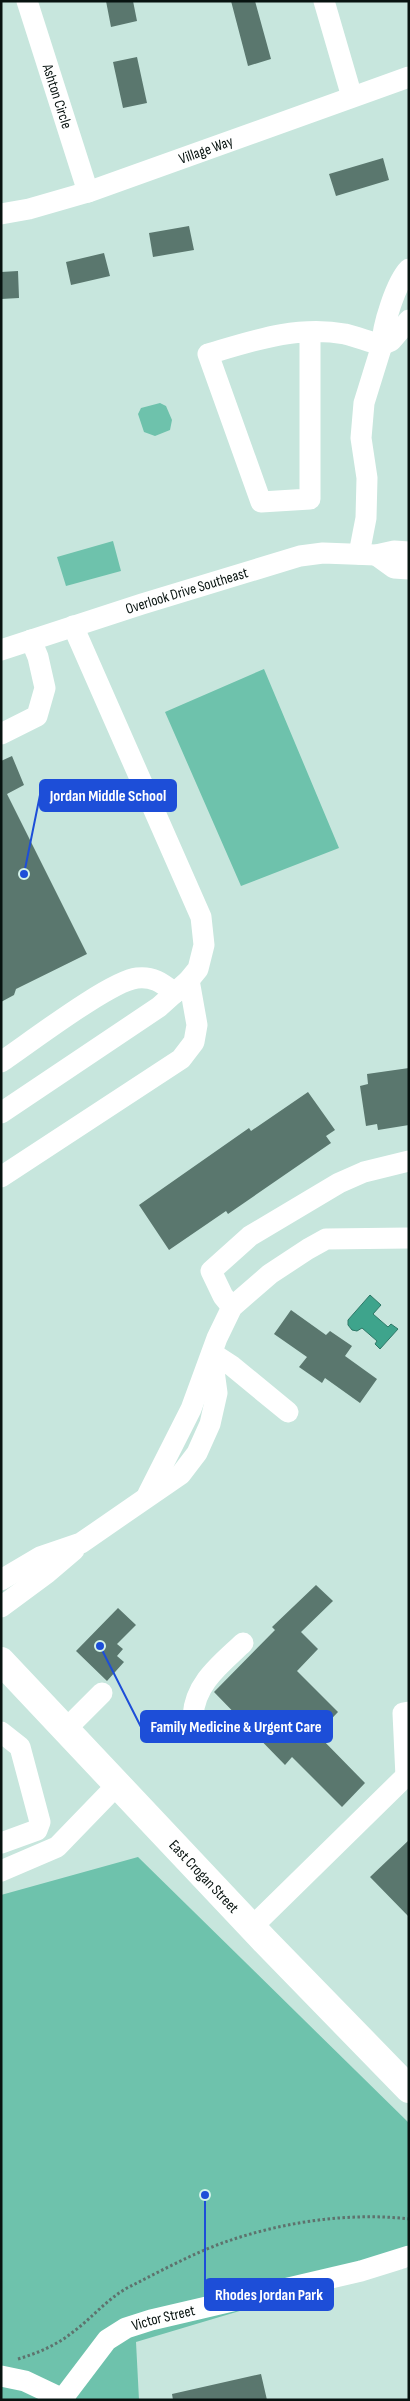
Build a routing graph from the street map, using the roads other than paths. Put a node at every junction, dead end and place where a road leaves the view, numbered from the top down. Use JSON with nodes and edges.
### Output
{"nodes":[{"id":1,"x":27,"y":1,"type":"edge"},
{"id":2,"x":324,"y":1,"type":"edge"},
{"id":3,"x":409,"y":77,"type":"edge"},
{"id":4,"x":352,"y":97,"type":"junction"},
{"id":5,"x":88,"y":192,"type":"junction"},
{"id":6,"x":1,"y":214,"type":"edge"},
{"id":7,"x":409,"y":269,"type":"edge"},
{"id":8,"x":409,"y":320,"type":"edge"},
{"id":9,"x":310,"y":332,"type":"junction"},
{"id":10,"x":382,"y":346,"type":"junction"},
{"id":11,"x":409,"y":552,"type":"edge"},
{"id":12,"x":368,"y":555,"type":"junction"},
{"id":13,"x":409,"y":569,"type":"edge"},
{"id":14,"x":73,"y":626,"type":"junction"},
{"id":15,"x":31,"y":640,"type":"junction"},
{"id":16,"x":1,"y":650,"type":"edge"},
{"id":17,"x":1,"y":734,"type":"edge"},
{"id":18,"x":182,"y":987,"type":"junction"},
{"id":19,"x":1,"y":1062,"type":"edge"},
{"id":20,"x":1,"y":1113,"type":"edge"},
{"id":21,"x":409,"y":1161,"type":"edge"},
{"id":22,"x":1,"y":1177,"type":"edge"},
{"id":23,"x":409,"y":1238,"type":"edge"},
{"id":24,"x":232,"y":1307,"type":"junction"},
{"id":25,"x":212,"y":1353,"type":"junction"},
{"id":26,"x":288,"y":1412,"type":"dead end"},
{"id":27,"x":182,"y":1428,"type":"junction"},
{"id":28,"x":204,"y":1436,"type":"junction"},
{"id":29,"x":148,"y":1494,"type":"junction"},
{"id":30,"x":81,"y":1543,"type":"junction"},
{"id":31,"x":1,"y":1580,"type":"edge"},
{"id":32,"x":1,"y":1607,"type":"edge"},
{"id":33,"x":243,"y":1643,"type":"dead end"},
{"id":34,"x":1,"y":1661,"type":"edge"},
{"id":35,"x":102,"y":1693,"type":"dead end"},
{"id":36,"x":409,"y":1712,"type":"edge"},
{"id":37,"x":193,"y":1716,"type":"dead end"},
{"id":38,"x":66,"y":1730,"type":"junction"},
{"id":39,"x":1,"y":1732,"type":"edge"},
{"id":40,"x":407,"y":1775,"type":"edge"},
{"id":41,"x":118,"y":1784,"type":"junction"},
{"id":42,"x":1,"y":1843,"type":"edge"},
{"id":43,"x":3,"y":1864,"type":"edge"},
{"id":44,"x":252,"y":1926,"type":"junction"},
{"id":45,"x":409,"y":2089,"type":"edge"},
{"id":46,"x":409,"y":2256,"type":"edge"},
{"id":47,"x":6,"y":2368,"type":"edge"},
{"id":48,"x":64,"y":2399,"type":"edge"}],
"edges":[{"from":1,"to":5,"type":"street","name":"Ashton Circle"},
{"from":2,"to":4,"type":"street"},
{"from":3,"to":4,"type":"street","name":"Village Way"},
{"from":4,"to":5,"type":"street","name":"Village Way"},
{"from":5,"to":6,"type":"street","name":"Village Way"},
{"from":7,"to":10,"type":"street"},
{"from":8,"to":10,"type":"street"},
{"from":9,"to":9,"type":"street"},
{"from":9,"to":10,"type":"street"},
{"from":10,"to":12,"type":"street"},
{"from":11,"to":12,"type":"street","name":"Overlook Drive Southeast"},
{"from":12,"to":13,"type":"street"},
{"from":12,"to":14,"type":"street","name":"Overlook Drive Southeast"},
{"from":14,"to":15,"type":"street","name":"Overlook Drive Southeast"},
{"from":14,"to":18,"type":"street"},
{"from":15,"to":16,"type":"street","name":"Overlook Drive Southeast"},
{"from":15,"to":17,"type":"street"},
{"from":18,"to":19,"type":"street"},
{"from":18,"to":20,"type":"street"},
{"from":18,"to":22,"type":"street"},
{"from":21,"to":24,"type":"street"},
{"from":23,"to":24,"type":"street"},
{"from":24,"to":25,"type":"street"},
{"from":25,"to":26,"type":"street"},
{"from":25,"to":27,"type":"street"},
{"from":25,"to":28,"type":"street"},
{"from":27,"to":28,"type":"street"},
{"from":27,"to":29,"type":"street"},
{"from":28,"to":29,"type":"street"},
{"from":29,"to":30,"type":"street"},
{"from":30,"to":31,"type":"street"},
{"from":30,"to":32,"type":"street"},
{"from":33,"to":37,"type":"street"},
{"from":34,"to":38,"type":"main road","name":"East Crogan Street"},
{"from":35,"to":38,"type":"street"},
{"from":36,"to":40,"type":"street"},
{"from":38,"to":41,"type":"main road","name":"East Crogan Street"},
{"from":39,"to":42,"type":"street"},
{"from":40,"to":44,"type":"street"},
{"from":41,"to":43,"type":"street"},
{"from":41,"to":44,"type":"main road","name":"East Crogan Street"},
{"from":44,"to":45,"type":"main road","name":"East Crogan Street"},
{"from":46,"to":48,"type":"street","name":"Victor Street"},
{"from":47,"to":48,"type":"street"}]}
